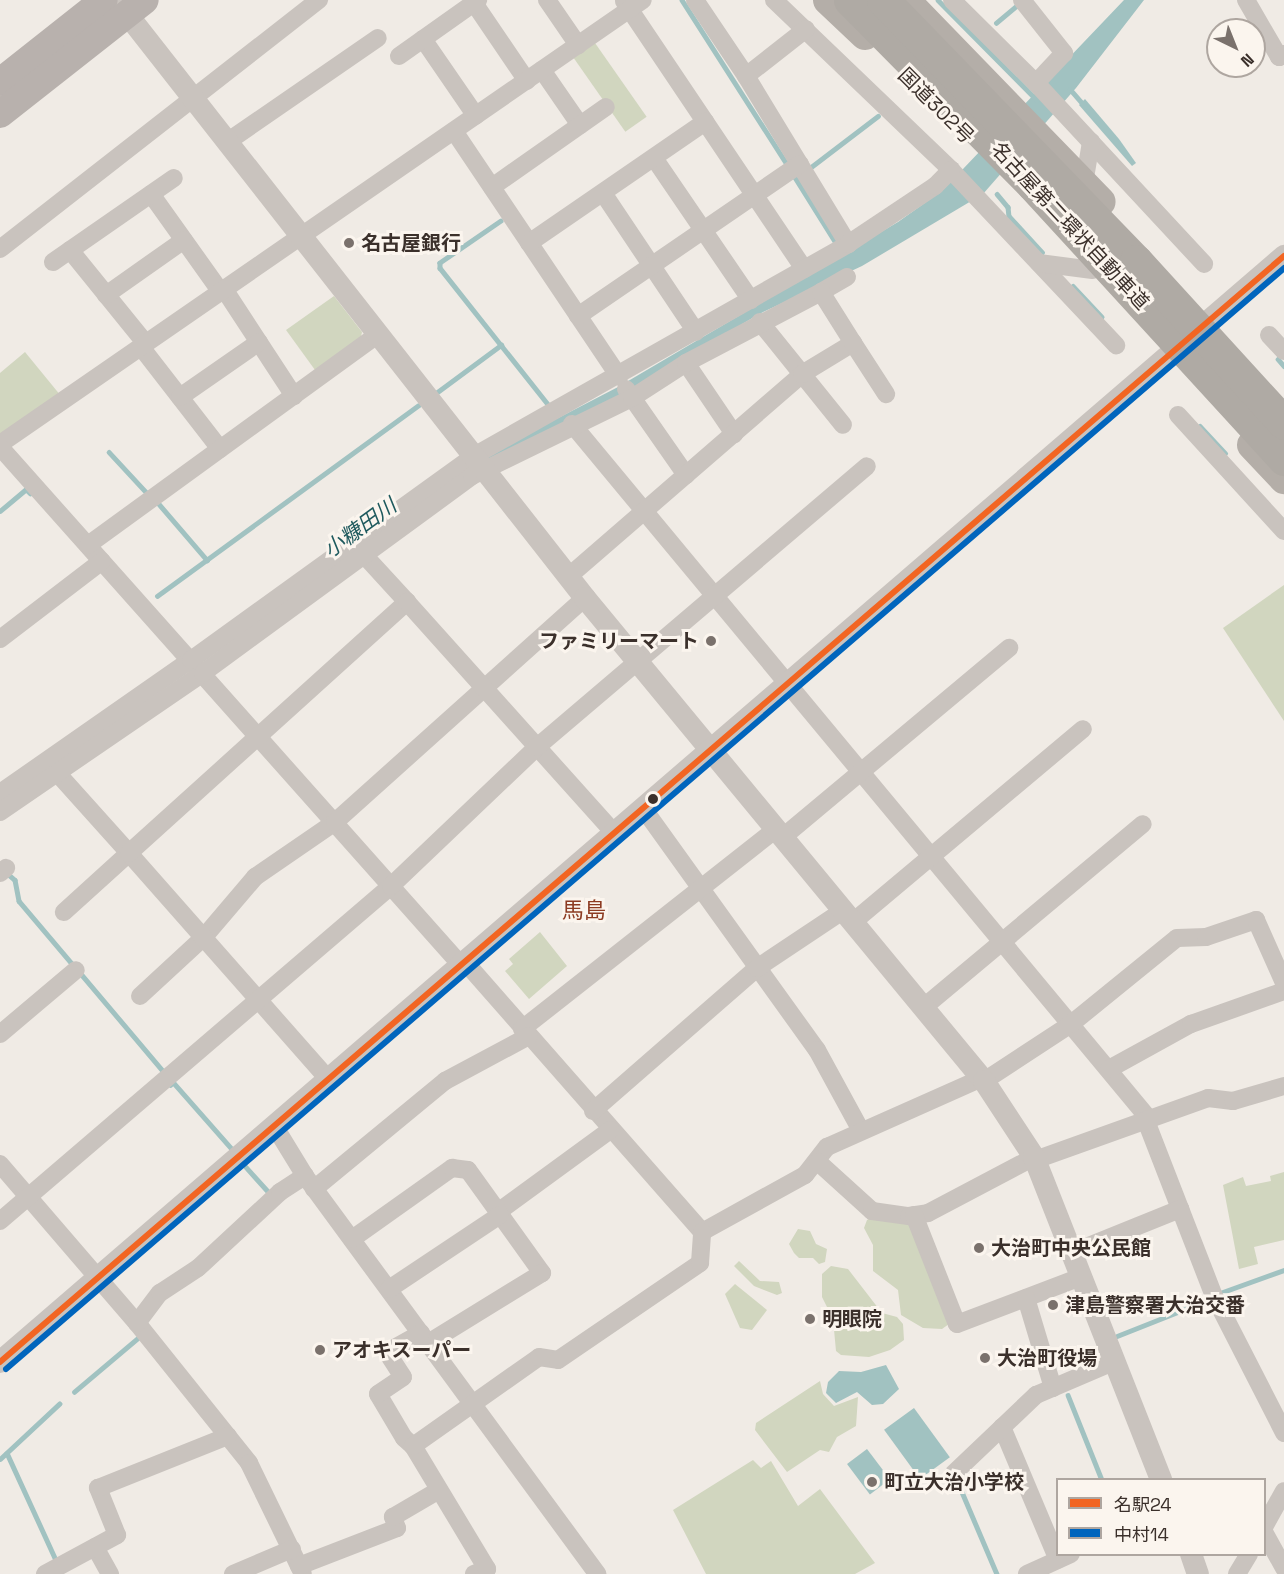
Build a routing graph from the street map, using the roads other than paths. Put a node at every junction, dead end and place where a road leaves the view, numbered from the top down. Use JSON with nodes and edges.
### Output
{"nodes":[{"id":1,"x":319,"y":0,"type":"edge"},
{"id":2,"x":547,"y":0,"type":"edge"},
{"id":3,"x":695,"y":0,"type":"edge"},
{"id":4,"x":774,"y":0,"type":"edge"},
{"id":5,"x":828,"y":0,"type":"edge"},
{"id":6,"x":849,"y":0,"type":"edge"},
{"id":7,"x":883,"y":0,"type":"edge"},
{"id":8,"x":905,"y":0,"type":"edge"},
{"id":9,"x":952,"y":0,"type":"edge"},
{"id":10,"x":1022,"y":0,"type":"edge"},
{"id":11,"x":1246,"y":0,"type":"edge"},
{"id":12,"x":476,"y":1,"type":"edge"},
{"id":13,"x":632,"y":3,"type":"edge"},
{"id":14,"x":123,"y":4,"type":"edge"},
{"id":15,"x":806,"y":29,"type":"junction"},
{"id":16,"x":378,"y":38,"type":"dead end"},
{"id":17,"x":423,"y":39,"type":"junction"},
{"id":18,"x":578,"y":45,"type":"junction"},
{"id":19,"x":1284,"y":54,"type":"edge"},
{"id":20,"x":399,"y":56,"type":"dead end"},
{"id":21,"x":542,"y":70,"type":"junction"},
{"id":22,"x":746,"y":76,"type":"junction"},
{"id":23,"x":526,"y":81,"type":"junction"},
{"id":24,"x":0,"y":82,"type":"edge"},
{"id":25,"x":1036,"y":83,"type":"junction"},
{"id":26,"x":193,"y":98,"type":"junction"},
{"id":27,"x":606,"y":107,"type":"dead end"},
{"id":28,"x":0,"y":114,"type":"edge"},
{"id":29,"x":476,"y":116,"type":"junction"},
{"id":30,"x":705,"y":123,"type":"junction"},
{"id":31,"x":580,"y":125,"type":"junction"},
{"id":32,"x":454,"y":131,"type":"junction"},
{"id":33,"x":227,"y":142,"type":"junction"},
{"id":34,"x":1091,"y":142,"type":"junction"},
{"id":35,"x":654,"y":158,"type":"junction"},
{"id":36,"x":793,"y":169,"type":"junction"},
{"id":37,"x":953,"y":173,"type":"junction"},
{"id":38,"x":174,"y":178,"type":"dead end"},
{"id":39,"x":1084,"y":184,"type":"junction"},
{"id":40,"x":492,"y":187,"type":"junction"},
{"id":41,"x":603,"y":193,"type":"junction"},
{"id":42,"x":151,"y":194,"type":"junction"},
{"id":43,"x":754,"y":195,"type":"junction"},
{"id":44,"x":703,"y":231,"type":"junction"},
{"id":45,"x":301,"y":236,"type":"junction"},
{"id":46,"x":184,"y":240,"type":"junction"},
{"id":47,"x":530,"y":243,"type":"junction"},
{"id":48,"x":843,"y":247,"type":"junction"},
{"id":49,"x":0,"y":249,"type":"edge"},
{"id":50,"x":70,"y":250,"type":"junction"},
{"id":51,"x":1284,"y":256,"type":"edge"},
{"id":52,"x":53,"y":262,"type":"dead end"},
{"id":53,"x":1039,"y":263,"type":"junction"},
{"id":54,"x":1204,"y":264,"type":"dead end"},
{"id":55,"x":652,"y":266,"type":"junction"},
{"id":56,"x":804,"y":269,"type":"junction"},
{"id":57,"x":1093,"y":270,"type":"junction"},
{"id":58,"x":847,"y":277,"type":"dead end"},
{"id":59,"x":223,"y":290,"type":"junction"},
{"id":60,"x":821,"y":292,"type":"junction"},
{"id":61,"x":106,"y":295,"type":"junction"},
{"id":62,"x":751,"y":300,"type":"junction"},
{"id":63,"x":578,"y":316,"type":"junction"},
{"id":64,"x":1210,"y":319,"type":"junction"},
{"id":65,"x":760,"y":322,"type":"junction"},
{"id":66,"x":696,"y":332,"type":"junction"},
{"id":67,"x":377,"y":335,"type":"junction"},
{"id":68,"x":1269,"y":335,"type":"dead end"},
{"id":69,"x":259,"y":342,"type":"junction"},
{"id":70,"x":853,"y":343,"type":"junction"},
{"id":71,"x":143,"y":345,"type":"junction"},
{"id":72,"x":1116,"y":345,"type":"dead end"},
{"id":73,"x":1284,"y":351,"type":"edge"},
{"id":74,"x":1170,"y":354,"type":"junction"},
{"id":75,"x":686,"y":363,"type":"junction"},
{"id":76,"x":802,"y":374,"type":"junction"},
{"id":77,"x":624,"y":386,"type":"junction"},
{"id":78,"x":886,"y":394,"type":"dead end"},
{"id":79,"x":294,"y":396,"type":"junction"},
{"id":80,"x":180,"y":397,"type":"junction"},
{"id":81,"x":1284,"y":401,"type":"edge"},
{"id":82,"x":1178,"y":415,"type":"dead end"},
{"id":83,"x":1284,"y":423,"type":"edge"},
{"id":84,"x":572,"y":424,"type":"junction"},
{"id":85,"x":843,"y":425,"type":"dead end"},
{"id":86,"x":734,"y":434,"type":"junction"},
{"id":87,"x":0,"y":446,"type":"edge"},
{"id":88,"x":220,"y":449,"type":"junction"},
{"id":89,"x":1284,"y":459,"type":"edge"},
{"id":90,"x":478,"y":464,"type":"junction"},
{"id":91,"x":867,"y":466,"type":"dead end"},
{"id":92,"x":686,"y":475,"type":"junction"},
{"id":93,"x":1284,"y":479,"type":"edge"},
{"id":94,"x":644,"y":511,"type":"junction"},
{"id":95,"x":1284,"y":531,"type":"edge"},
{"id":96,"x":88,"y":545,"type":"junction"},
{"id":97,"x":364,"y":555,"type":"junction"},
{"id":98,"x":102,"y":561,"type":"junction"},
{"id":99,"x":568,"y":577,"type":"junction"},
{"id":100,"x":715,"y":596,"type":"junction"},
{"id":101,"x":585,"y":598,"type":"junction"},
{"id":102,"x":407,"y":602,"type":"junction"},
{"id":103,"x":0,"y":639,"type":"edge"},
{"id":104,"x":1009,"y":648,"type":"dead end"},
{"id":105,"x":638,"y":662,"type":"junction"},
{"id":106,"x":197,"y":667,"type":"junction"},
{"id":107,"x":787,"y":682,"type":"junction"},
{"id":108,"x":484,"y":689,"type":"junction"},
{"id":109,"x":1083,"y":729,"type":"dead end"},
{"id":110,"x":258,"y":736,"type":"junction"},
{"id":111,"x":537,"y":747,"type":"junction"},
{"id":112,"x":710,"y":749,"type":"junction"},
{"id":113,"x":52,"y":767,"type":"junction"},
{"id":114,"x":861,"y":772,"type":"junction"},
{"id":115,"x":0,"y":793,"type":"edge"},
{"id":116,"x":643,"y":808,"type":"junction"},
{"id":117,"x":0,"y":812,"type":"edge"},
{"id":118,"x":335,"y":822,"type":"junction"},
{"id":119,"x":1143,"y":824,"type":"dead end"},
{"id":120,"x":614,"y":833,"type":"junction"},
{"id":121,"x":779,"y":833,"type":"junction"},
{"id":122,"x":129,"y":853,"type":"junction"},
{"id":123,"x":931,"y":856,"type":"junction"},
{"id":124,"x":392,"y":886,"type":"junction"},
{"id":125,"x":699,"y":886,"type":"junction"},
{"id":126,"x":64,"y":912,"type":"dead end"},
{"id":127,"x":848,"y":916,"type":"junction"},
{"id":128,"x":204,"y":937,"type":"junction"},
{"id":129,"x":1002,"y":941,"type":"junction"},
{"id":130,"x":464,"y":964,"type":"junction"},
{"id":131,"x":757,"y":968,"type":"junction"},
{"id":132,"x":76,"y":970,"type":"dead end"},
{"id":133,"x":1284,"y":982,"type":"edge"},
{"id":134,"x":1284,"y":991,"type":"edge"},
{"id":135,"x":140,"y":996,"type":"dead end"},
{"id":136,"x":260,"y":999,"type":"junction"},
{"id":137,"x":924,"y":1007,"type":"junction"},
{"id":138,"x":1071,"y":1024,"type":"junction"},
{"id":139,"x":526,"y":1032,"type":"junction"},
{"id":140,"x":0,"y":1034,"type":"edge"},
{"id":141,"x":1109,"y":1069,"type":"junction"},
{"id":142,"x":983,"y":1079,"type":"junction"},
{"id":143,"x":329,"y":1080,"type":"junction"},
{"id":144,"x":1284,"y":1086,"type":"edge"},
{"id":145,"x":593,"y":1111,"type":"junction"},
{"id":146,"x":1149,"y":1119,"type":"junction"},
{"id":147,"x":275,"y":1127,"type":"junction"},
{"id":148,"x":860,"y":1129,"type":"junction"},
{"id":149,"x":610,"y":1130,"type":"junction"},
{"id":150,"x":1034,"y":1158,"type":"junction"},
{"id":151,"x":818,"y":1162,"type":"junction"},
{"id":152,"x":0,"y":1164,"type":"edge"},
{"id":153,"x":310,"y":1183,"type":"junction"},
{"id":154,"x":28,"y":1197,"type":"junction"},
{"id":155,"x":1180,"y":1209,"type":"junction"},
{"id":156,"x":499,"y":1213,"type":"junction"},
{"id":157,"x":914,"y":1215,"type":"junction"},
{"id":158,"x":0,"y":1221,"type":"edge"},
{"id":159,"x":702,"y":1232,"type":"junction"},
{"id":160,"x":352,"y":1239,"type":"junction"},
{"id":161,"x":1071,"y":1253,"type":"junction"},
{"id":162,"x":1081,"y":1277,"type":"junction"},
{"id":163,"x":97,"y":1279,"type":"junction"},
{"id":164,"x":389,"y":1289,"type":"junction"},
{"id":165,"x":1026,"y":1298,"type":"junction"},
{"id":166,"x":137,"y":1323,"type":"junction"},
{"id":167,"x":424,"y":1338,"type":"junction"},
{"id":168,"x":0,"y":1362,"type":"edge"},
{"id":169,"x":1113,"y":1362,"type":"junction"},
{"id":170,"x":1053,"y":1388,"type":"junction"},
{"id":171,"x":472,"y":1404,"type":"junction"},
{"id":172,"x":1002,"y":1427,"type":"junction"},
{"id":173,"x":1284,"y":1433,"type":"edge"},
{"id":174,"x":228,"y":1436,"type":"junction"},
{"id":175,"x":413,"y":1446,"type":"junction"},
{"id":176,"x":953,"y":1473,"type":"dead end"},
{"id":177,"x":1161,"y":1478,"type":"edge"},
{"id":178,"x":439,"y":1491,"type":"junction"},
{"id":179,"x":1284,"y":1491,"type":"edge"},
{"id":180,"x":1266,"y":1523,"type":"edge"},
{"id":181,"x":1266,"y":1535,"type":"edge"},
{"id":182,"x":1056,"y":1541,"type":"edge"},
{"id":183,"x":95,"y":1547,"type":"junction"},
{"id":184,"x":292,"y":1549,"type":"junction"},
{"id":185,"x":1192,"y":1556,"type":"edge"},
{"id":186,"x":1248,"y":1556,"type":"edge"},
{"id":187,"x":1282,"y":1558,"type":"edge"},
{"id":188,"x":1066,"y":1562,"type":"edge"},
{"id":189,"x":301,"y":1570,"type":"edge"},
{"id":190,"x":45,"y":1574,"type":"edge"},
{"id":191,"x":110,"y":1574,"type":"edge"},
{"id":192,"x":233,"y":1574,"type":"edge"},
{"id":193,"x":474,"y":1574,"type":"edge"},
{"id":194,"x":597,"y":1574,"type":"edge"},
{"id":195,"x":1027,"y":1574,"type":"edge"},
{"id":196,"x":1198,"y":1574,"type":"edge"},
{"id":197,"x":1237,"y":1574,"type":"edge"}],
"edges":[{"from":1,"to":26,"type":"street"},
{"from":2,"to":18,"type":"street"},
{"from":3,"to":22,"type":"street"},
{"from":4,"to":15,"type":"street"},
{"from":5,"to":57,"type":"highway","name":"国道302号"},
{"from":6,"to":89,"type":"highway","name":"名古屋第二環状自動車道","bridge":true},
{"from":7,"to":83,"type":"highway","name":"名古屋第二環状自動車道","bridge":true},
{"from":8,"to":39,"type":"highway"},
{"from":9,"to":25,"type":"street"},
{"from":10,"to":25,"type":"street"},
{"from":11,"to":19,"type":"street"},
{"from":12,"to":17,"type":"street"},
{"from":12,"to":23,"type":"street"},
{"from":13,"to":18,"type":"street"},
{"from":13,"to":30,"type":"street"},
{"from":14,"to":24,"type":"main road"},
{"from":14,"to":26,"type":"street"},
{"from":14,"to":28,"type":"main road"},
{"from":15,"to":22,"type":"street"},
{"from":15,"to":37,"type":"street"},
{"from":16,"to":33,"type":"street"},
{"from":17,"to":20,"type":"street"},
{"from":17,"to":29,"type":"street"},
{"from":18,"to":21,"type":"street"},
{"from":21,"to":23,"type":"street"},
{"from":21,"to":31,"type":"street"},
{"from":22,"to":36,"type":"street"},
{"from":23,"to":29,"type":"street"},
{"from":25,"to":34,"type":"street"},
{"from":26,"to":33,"type":"street"},
{"from":26,"to":49,"type":"street"},
{"from":27,"to":31,"type":"street"},
{"from":29,"to":32,"type":"street"},
{"from":30,"to":35,"type":"street"},
{"from":30,"to":43,"type":"street"},
{"from":31,"to":40,"type":"street"},
{"from":32,"to":40,"type":"street"},
{"from":32,"to":45,"type":"street"},
{"from":33,"to":45,"type":"street"},
{"from":34,"to":39,"type":"street"},
{"from":34,"to":54,"type":"street"},
{"from":35,"to":41,"type":"street"},
{"from":35,"to":44,"type":"street"},
{"from":36,"to":43,"type":"street"},
{"from":36,"to":48,"type":"street"},
{"from":37,"to":48,"type":"street"},
{"from":37,"to":53,"type":"street"},
{"from":38,"to":42,"type":"street"},
{"from":39,"to":64,"type":"highway"},
{"from":40,"to":47,"type":"street"},
{"from":41,"to":47,"type":"street"},
{"from":41,"to":55,"type":"street"},
{"from":42,"to":46,"type":"street"},
{"from":42,"to":50,"type":"street"},
{"from":43,"to":44,"type":"street"},
{"from":43,"to":56,"type":"street"},
{"from":44,"to":55,"type":"street"},
{"from":44,"to":62,"type":"street"},
{"from":45,"to":59,"type":"street"},
{"from":45,"to":67,"type":"street"},
{"from":46,"to":59,"type":"street"},
{"from":46,"to":61,"type":"street"},
{"from":47,"to":63,"type":"street"},
{"from":48,"to":56,"type":"street"},
{"from":50,"to":52,"type":"street"},
{"from":50,"to":61,"type":"street"},
{"from":51,"to":64,"type":"street"},
{"from":53,"to":57,"type":"street"},
{"from":53,"to":72,"type":"street"},
{"from":55,"to":63,"type":"street"},
{"from":55,"to":66,"type":"street"},
{"from":56,"to":62,"type":"street"},
{"from":57,"to":74,"type":"highway","name":"国道302号"},
{"from":58,"to":60,"type":"street"},
{"from":59,"to":69,"type":"street"},
{"from":59,"to":71,"type":"street"},
{"from":60,"to":65,"type":"street"},
{"from":60,"to":70,"type":"street"},
{"from":61,"to":71,"type":"street"},
{"from":62,"to":66,"type":"street"},
{"from":63,"to":77,"type":"street"},
{"from":64,"to":74,"type":"street"},
{"from":64,"to":81,"type":"highway"},
{"from":65,"to":75,"type":"street"},
{"from":65,"to":76,"type":"street"},
{"from":66,"to":77,"type":"street"},
{"from":67,"to":79,"type":"street"},
{"from":67,"to":90,"type":"street"},
{"from":68,"to":73,"type":"street"},
{"from":69,"to":79,"type":"street"},
{"from":69,"to":80,"type":"street"},
{"from":70,"to":76,"type":"street"},
{"from":70,"to":78,"type":"street"},
{"from":71,"to":80,"type":"street"},
{"from":71,"to":87,"type":"street"},
{"from":74,"to":93,"type":"highway","name":"国道302号"},
{"from":74,"to":107,"type":"street"},
{"from":75,"to":77,"type":"street"},
{"from":75,"to":86,"type":"street"},
{"from":76,"to":85,"type":"street"},
{"from":76,"to":86,"type":"street"},
{"from":77,"to":84,"type":"street"},
{"from":77,"to":90,"type":"street"},
{"from":77,"to":92,"type":"street"},
{"from":79,"to":88,"type":"street"},
{"from":80,"to":88,"type":"street"},
{"from":82,"to":95,"type":"street"},
{"from":84,"to":90,"type":"street"},
{"from":84,"to":94,"type":"street"},
{"from":86,"to":92,"type":"street"},
{"from":87,"to":96,"type":"street"},
{"from":88,"to":96,"type":"street"},
{"from":90,"to":97,"type":"street"},
{"from":90,"to":99,"type":"street"},
{"from":90,"to":106,"type":"street"},
{"from":91,"to":100,"type":"street"},
{"from":92,"to":94,"type":"street"},
{"from":94,"to":99,"type":"street"},
{"from":94,"to":100,"type":"street"},
{"from":96,"to":98,"type":"street"},
{"from":97,"to":102,"type":"street"},
{"from":97,"to":106,"type":"street"},
{"from":98,"to":103,"type":"street"},
{"from":98,"to":106,"type":"street"},
{"from":99,"to":101,"type":"street"},
{"from":100,"to":105,"type":"street"},
{"from":100,"to":107,"type":"street"},
{"from":101,"to":105,"type":"street"},
{"from":101,"to":108,"type":"street"},
{"from":102,"to":108,"type":"street"},
{"from":102,"to":110,"type":"street"},
{"from":104,"to":114,"type":"street"},
{"from":105,"to":111,"type":"street"},
{"from":105,"to":112,"type":"street"},
{"from":106,"to":110,"type":"street"},
{"from":106,"to":113,"type":"street"},
{"from":107,"to":112,"type":"street"},
{"from":107,"to":114,"type":"street"},
{"from":108,"to":111,"type":"street"},
{"from":108,"to":118,"type":"street"},
{"from":109,"to":123,"type":"street"},
{"from":110,"to":118,"type":"street"},
{"from":110,"to":122,"type":"street"},
{"from":111,"to":120,"type":"street"},
{"from":111,"to":124,"type":"street"},
{"from":112,"to":116,"type":"street"},
{"from":112,"to":121,"type":"street"},
{"from":113,"to":115,"type":"street"},
{"from":113,"to":117,"type":"street"},
{"from":113,"to":122,"type":"street"},
{"from":114,"to":121,"type":"street"},
{"from":114,"to":123,"type":"street"},
{"from":116,"to":120,"type":"street"},
{"from":116,"to":125,"type":"street"},
{"from":118,"to":124,"type":"street"},
{"from":118,"to":128,"type":"street"},
{"from":119,"to":129,"type":"street"},
{"from":120,"to":130,"type":"street"},
{"from":121,"to":125,"type":"street"},
{"from":121,"to":127,"type":"street"},
{"from":122,"to":126,"type":"street"},
{"from":122,"to":128,"type":"street"},
{"from":123,"to":127,"type":"street"},
{"from":123,"to":129,"type":"street"},
{"from":124,"to":130,"type":"street"},
{"from":124,"to":136,"type":"street"},
{"from":125,"to":131,"type":"street"},
{"from":125,"to":139,"type":"street"},
{"from":127,"to":131,"type":"street"},
{"from":127,"to":137,"type":"street"},
{"from":128,"to":135,"type":"street"},
{"from":128,"to":136,"type":"street"},
{"from":129,"to":137,"type":"street"},
{"from":129,"to":138,"type":"street"},
{"from":130,"to":139,"type":"street"},
{"from":130,"to":143,"type":"street"},
{"from":131,"to":145,"type":"street"},
{"from":131,"to":148,"type":"street"},
{"from":132,"to":140,"type":"street"},
{"from":133,"to":138,"type":"street"},
{"from":134,"to":141,"type":"street"},
{"from":136,"to":143,"type":"street"},
{"from":136,"to":154,"type":"street"},
{"from":137,"to":142,"type":"street"},
{"from":138,"to":141,"type":"street"},
{"from":138,"to":142,"type":"street"},
{"from":139,"to":145,"type":"street"},
{"from":139,"to":153,"type":"street"},
{"from":141,"to":146,"type":"street"},
{"from":142,"to":148,"type":"street"},
{"from":142,"to":150,"type":"street"},
{"from":143,"to":147,"type":"street"},
{"from":144,"to":146,"type":"street"},
{"from":145,"to":149,"type":"street"},
{"from":146,"to":150,"type":"street"},
{"from":146,"to":155,"type":"street"},
{"from":147,"to":153,"type":"street"},
{"from":147,"to":163,"type":"street"},
{"from":148,"to":151,"type":"street"},
{"from":149,"to":156,"type":"street"},
{"from":149,"to":159,"type":"street"},
{"from":150,"to":157,"type":"street"},
{"from":150,"to":161,"type":"street"},
{"from":151,"to":157,"type":"street"},
{"from":151,"to":159,"type":"street"},
{"from":152,"to":154,"type":"street"},
{"from":153,"to":160,"type":"street"},
{"from":153,"to":166,"type":"street"},
{"from":154,"to":158,"type":"street"},
{"from":154,"to":163,"type":"street"},
{"from":155,"to":161,"type":"street"},
{"from":155,"to":173,"type":"street"},
{"from":156,"to":160,"type":"street"},
{"from":156,"to":164,"type":"street"},
{"from":156,"to":167,"type":"street"},
{"from":157,"to":165,"type":"street"},
{"from":159,"to":171,"type":"street"},
{"from":160,"to":164,"type":"street"},
{"from":161,"to":162,"type":"street"},
{"from":162,"to":165,"type":"street"},
{"from":162,"to":169,"type":"street"},
{"from":163,"to":166,"type":"street"},
{"from":163,"to":168,"type":"street"},
{"from":164,"to":167,"type":"street"},
{"from":165,"to":170,"type":"street"},
{"from":166,"to":174,"type":"street"},
{"from":167,"to":171,"type":"street"},
{"from":167,"to":175,"type":"street"},
{"from":169,"to":170,"type":"street"},
{"from":169,"to":177,"type":"street"},
{"from":170,"to":172,"type":"street"},
{"from":171,"to":175,"type":"street"},
{"from":171,"to":194,"type":"street"},
{"from":172,"to":176,"type":"street"},
{"from":172,"to":182,"type":"street"},
{"from":174,"to":183,"type":"street"},
{"from":174,"to":184,"type":"street"},
{"from":175,"to":178,"type":"street"},
{"from":178,"to":189,"type":"street"},
{"from":178,"to":193,"type":"street"},
{"from":179,"to":180,"type":"street"},
{"from":181,"to":187,"type":"street"},
{"from":183,"to":190,"type":"street"},
{"from":183,"to":191,"type":"street"},
{"from":184,"to":189,"type":"street"},
{"from":184,"to":192,"type":"street"},
{"from":185,"to":196,"type":"street"},
{"from":186,"to":197,"type":"street"},
{"from":188,"to":195,"type":"street"}]}
